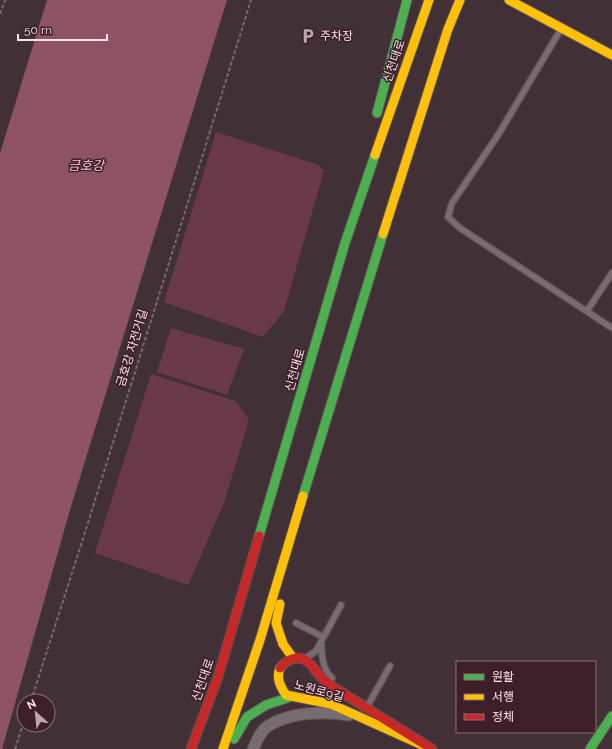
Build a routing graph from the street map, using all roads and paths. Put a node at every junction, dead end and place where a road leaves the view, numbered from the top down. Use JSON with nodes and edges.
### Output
{"nodes":[{"id":1,"x":5,"y":0,"type":"edge"},
{"id":2,"x":251,"y":0,"type":"edge"},
{"id":3,"x":407,"y":0,"type":"edge"},
{"id":4,"x":429,"y":0,"type":"edge"},
{"id":5,"x":460,"y":0,"type":"edge"},
{"id":6,"x":509,"y":0,"type":"edge"},
{"id":7,"x":0,"y":14,"type":"edge"},
{"id":8,"x":562,"y":28,"type":"junction"},
{"id":9,"x":612,"y":55,"type":"edge"},
{"id":10,"x":375,"y":123,"type":"dead end"},
{"id":11,"x":371,"y":138,"type":"dead end"},
{"id":12,"x":344,"y":243,"type":"junction"},
{"id":13,"x":612,"y":273,"type":"edge"},
{"id":14,"x":587,"y":311,"type":"junction"},
{"id":15,"x":612,"y":328,"type":"edge"},
{"id":16,"x":318,"y":448,"type":"junction"},
{"id":17,"x":341,"y":605,"type":"dead end"},
{"id":18,"x":296,"y":623,"type":"dead end"},
{"id":19,"x":322,"y":640,"type":"junction"},
{"id":20,"x":293,"y":658,"type":"junction"},
{"id":21,"x":303,"y":658,"type":"junction"},
{"id":22,"x":390,"y":666,"type":"dead end"},
{"id":23,"x":34,"y":693,"type":"edge"},
{"id":24,"x":288,"y":696,"type":"junction"},
{"id":25,"x":356,"y":701,"type":"junction"},
{"id":26,"x":364,"y":713,"type":"junction"},
{"id":27,"x":612,"y":716,"type":"edge"},
{"id":28,"x":20,"y":733,"type":"edge"},
{"id":29,"x":15,"y":749,"type":"edge"},
{"id":30,"x":191,"y":749,"type":"edge"},
{"id":31,"x":223,"y":749,"type":"edge"},
{"id":32,"x":229,"y":749,"type":"edge"},
{"id":33,"x":253,"y":749,"type":"edge"},
{"id":34,"x":432,"y":749,"type":"edge"},
{"id":35,"x":590,"y":749,"type":"edge"}],
"edges":[{"from":1,"to":7,"type":"path"},
{"from":2,"to":23,"type":"path","name":"금호강 자전거길"},
{"from":3,"to":10,"type":"main road"},
{"from":4,"to":12,"type":"main road","name":"신천대로"},
{"from":5,"to":16,"type":"main road"},
{"from":6,"to":8,"type":"main road"},
{"from":8,"to":9,"type":"main road"},
{"from":8,"to":14,"type":"lane"},
{"from":11,"to":12,"type":"main road"},
{"from":12,"to":30,"type":"main road","name":"신천대로"},
{"from":13,"to":14,"type":"lane"},
{"from":14,"to":15,"type":"lane"},
{"from":16,"to":20,"type":"main road"},
{"from":16,"to":31,"type":"main road"},
{"from":17,"to":19,"type":"lane"},
{"from":18,"to":19,"type":"lane"},
{"from":19,"to":21,"type":"lane"},
{"from":19,"to":25,"type":"lane"},
{"from":20,"to":21,"type":"main road"},
{"from":20,"to":24,"type":"main road","name":"노원로9길"},
{"from":21,"to":25,"type":"main road","name":"노원로9길"},
{"from":22,"to":26,"type":"lane"},
{"from":24,"to":26,"type":"main road","name":"노원로9길"},
{"from":24,"to":32,"type":"main road"},
{"from":25,"to":26,"type":"main road","name":"노원로9길"},
{"from":26,"to":33,"type":"street"},
{"from":26,"to":34,"type":"main road","name":"노원로9길"},
{"from":26,"to":34,"type":"main road","name":"노원로9길"},
{"from":27,"to":35,"type":"main road"},
{"from":28,"to":29,"type":"path"}]}
